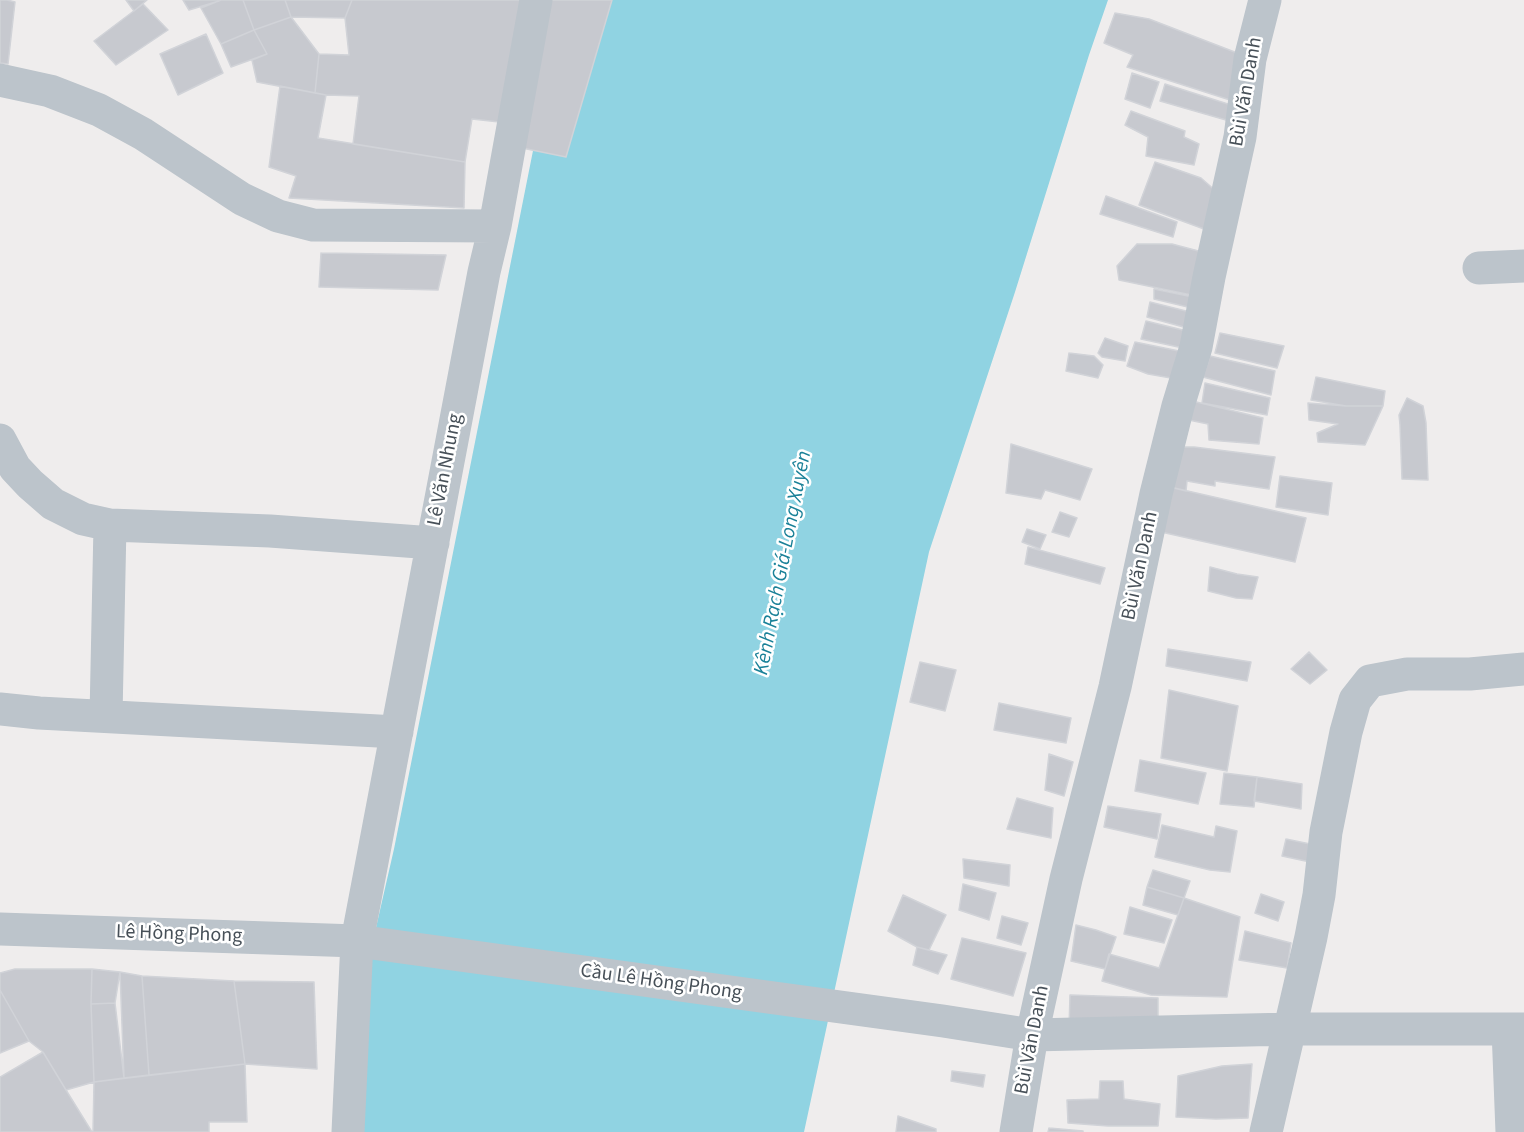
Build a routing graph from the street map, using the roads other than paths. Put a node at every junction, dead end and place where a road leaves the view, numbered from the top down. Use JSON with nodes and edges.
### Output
{"nodes":[{"id":1,"x":536,"y":0,"type":"edge"},
{"id":2,"x":1265,"y":0,"type":"edge"},
{"id":3,"x":0,"y":80,"type":"edge"},
{"id":4,"x":495,"y":226,"type":"junction"},
{"id":5,"x":1524,"y":266,"type":"edge"},
{"id":6,"x":1479,"y":268,"type":"dead end"},
{"id":7,"x":5,"y":462,"type":"edge"},
{"id":8,"x":110,"y":525,"type":"junction"},
{"id":9,"x":432,"y":543,"type":"junction"},
{"id":10,"x":1524,"y":669,"type":"edge"},
{"id":11,"x":0,"y":709,"type":"edge"},
{"id":12,"x":106,"y":716,"type":"junction"},
{"id":13,"x":397,"y":732,"type":"junction"},
{"id":14,"x":0,"y":929,"type":"edge"},
{"id":15,"x":368,"y":943,"type":"junction"},
{"id":16,"x":1291,"y":1029,"type":"junction"},
{"id":17,"x":1516,"y":1029,"type":"edge"},
{"id":18,"x":1032,"y":1035,"type":"junction"},
{"id":19,"x":348,"y":1132,"type":"edge"},
{"id":20,"x":1016,"y":1132,"type":"edge"},
{"id":21,"x":1266,"y":1132,"type":"edge"},
{"id":22,"x":1512,"y":1132,"type":"edge"}],
"edges":[{"from":1,"to":4,"type":"street","name":"Lê Văn Nhung"},
{"from":2,"to":18,"type":"street","name":"Bùi Văn Danh"},
{"from":3,"to":4,"type":"street"},
{"from":4,"to":9,"type":"street","name":"Lê Văn Nhung"},
{"from":5,"to":6,"type":"street"},
{"from":7,"to":8,"type":"street"},
{"from":8,"to":9,"type":"street"},
{"from":8,"to":12,"type":"street"},
{"from":9,"to":13,"type":"street","name":"Lê Văn Nhung"},
{"from":10,"to":16,"type":"street"},
{"from":11,"to":12,"type":"street"},
{"from":12,"to":13,"type":"street"},
{"from":13,"to":15,"type":"street","name":"Lê Văn Nhung"},
{"from":14,"to":15,"type":"street","name":"Lê Hồng Phong"},
{"from":15,"to":18,"type":"street","name":"Cầu Lê Hồng Phong"},
{"from":15,"to":19,"type":"street","name":"Lê Văn Nhung"},
{"from":16,"to":17,"type":"street","name":"Cầu Lê Hồng Phong"},
{"from":16,"to":18,"type":"street","name":"Cầu Lê Hồng Phong"},
{"from":16,"to":21,"type":"street"},
{"from":17,"to":22,"type":"street"},
{"from":18,"to":20,"type":"street","name":"Bùi Văn Danh"}]}
